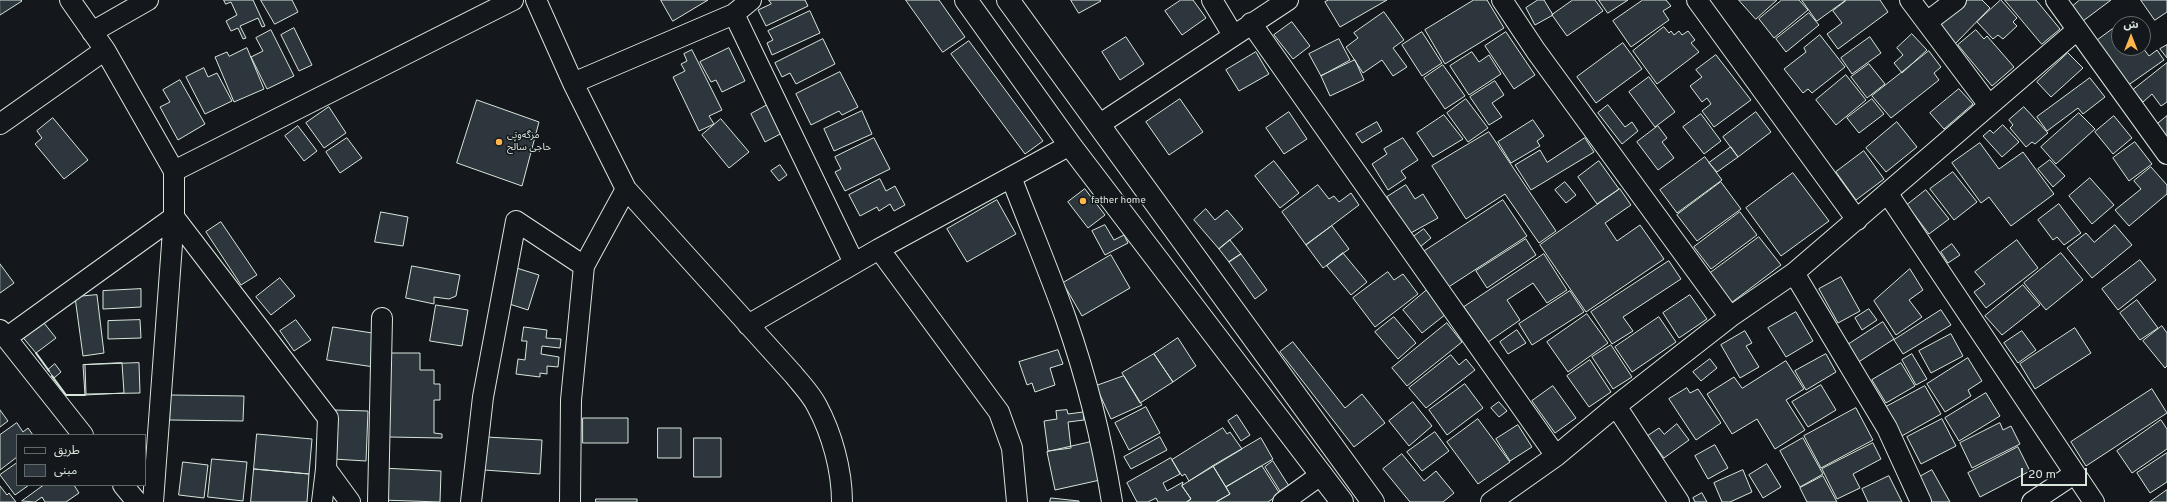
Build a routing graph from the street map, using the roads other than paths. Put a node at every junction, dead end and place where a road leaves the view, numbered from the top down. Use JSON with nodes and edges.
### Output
{"nodes":[{"id":1,"x":70,"y":0,"type":"edge"},
{"id":2,"x":148,"y":0,"type":"edge"},
{"id":3,"x":513,"y":0,"type":"edge"},
{"id":4,"x":536,"y":0,"type":"edge"},
{"id":5,"x":751,"y":0,"type":"edge"},
{"id":6,"x":966,"y":0,"type":"edge"},
{"id":7,"x":1008,"y":0,"type":"edge"},
{"id":8,"x":1212,"y":0,"type":"edge"},
{"id":9,"x":1288,"y":0,"type":"edge"},
{"id":10,"x":1502,"y":0,"type":"edge"},
{"id":11,"x":1697,"y":0,"type":"edge"},
{"id":12,"x":1910,"y":0,"type":"edge"},
{"id":13,"x":1956,"y":0,"type":"edge"},
{"id":14,"x":2056,"y":0,"type":"edge"},
{"id":15,"x":734,"y":14,"type":"junction"},
{"id":16,"x":1927,"y":22,"type":"junction"},
{"id":17,"x":1251,"y":23,"type":"junction"},
{"id":18,"x":2077,"y":30,"type":"junction"},
{"id":19,"x":92,"y":32,"type":"junction"},
{"id":20,"x":1233,"y":35,"type":"junction"},
{"id":21,"x":105,"y":50,"type":"junction"},
{"id":22,"x":573,"y":83,"type":"junction"},
{"id":23,"x":1988,"y":104,"type":"junction"},
{"id":24,"x":0,"y":124,"type":"edge"},
{"id":25,"x":1100,"y":124,"type":"junction"},
{"id":26,"x":1070,"y":145,"type":"junction"},
{"id":27,"x":2167,"y":154,"type":"edge"},
{"id":28,"x":174,"y":171,"type":"junction"},
{"id":29,"x":1011,"y":177,"type":"junction"},
{"id":30,"x":626,"y":189,"type":"junction"},
{"id":31,"x":1888,"y":194,"type":"junction"},
{"id":32,"x":174,"y":217,"type":"junction"},
{"id":33,"x":1857,"y":220,"type":"junction"},
{"id":34,"x":879,"y":249,"type":"junction"},
{"id":35,"x":854,"y":263,"type":"junction"},
{"id":36,"x":584,"y":266,"type":"junction"},
{"id":37,"x":1794,"y":273,"type":"junction"},
{"id":38,"x":1730,"y":317,"type":"junction"},
{"id":39,"x":382,"y":318,"type":"dead end"},
{"id":40,"x":748,"y":326,"type":"junction"},
{"id":41,"x":3,"y":334,"type":"edge"},
{"id":42,"x":1616,"y":406,"type":"junction"},
{"id":43,"x":82,"y":434,"type":"edge"},
{"id":44,"x":1556,"y":456,"type":"junction"},
{"id":45,"x":326,"y":469,"type":"junction"},
{"id":46,"x":1322,"y":474,"type":"junction"},
{"id":47,"x":2074,"y":474,"type":"junction"},
{"id":48,"x":124,"y":486,"type":"edge"},
{"id":49,"x":136,"y":502,"type":"edge"},
{"id":50,"x":154,"y":502,"type":"edge"},
{"id":51,"x":322,"y":502,"type":"edge"},
{"id":52,"x":350,"y":502,"type":"edge"},
{"id":53,"x":378,"y":502,"type":"edge"},
{"id":54,"x":471,"y":502,"type":"edge"},
{"id":55,"x":570,"y":502,"type":"edge"},
{"id":56,"x":842,"y":502,"type":"edge"},
{"id":57,"x":1017,"y":502,"type":"edge"},
{"id":58,"x":1112,"y":502,"type":"edge"},
{"id":59,"x":1283,"y":502,"type":"edge"},
{"id":60,"x":1342,"y":502,"type":"edge"},
{"id":61,"x":1373,"y":502,"type":"edge"},
{"id":62,"x":1491,"y":502,"type":"edge"},
{"id":63,"x":1678,"y":502,"type":"edge"},
{"id":64,"x":1921,"y":502,"type":"edge"},
{"id":65,"x":2032,"y":502,"type":"edge"},
{"id":66,"x":2094,"y":502,"type":"edge"}],
"edges":[{"from":1,"to":19,"type":"street"},
{"from":2,"to":19,"type":"street"},
{"from":3,"to":28,"type":"street"},
{"from":4,"to":22,"type":"street"},
{"from":5,"to":15,"type":"street"},
{"from":6,"to":26,"type":"highway"},
{"from":7,"to":25,"type":"highway"},
{"from":8,"to":20,"type":"street"},
{"from":9,"to":17,"type":"street"},
{"from":10,"to":38,"type":"street"},
{"from":11,"to":33,"type":"street"},
{"from":12,"to":16,"type":"street"},
{"from":13,"to":16,"type":"street"},
{"from":14,"to":18,"type":"street"},
{"from":15,"to":22,"type":"street"},
{"from":15,"to":35,"type":"street"},
{"from":16,"to":23,"type":"street"},
{"from":17,"to":20,"type":"street"},
{"from":17,"to":44,"type":"street"},
{"from":18,"to":23,"type":"street"},
{"from":18,"to":27,"type":"street"},
{"from":19,"to":21,"type":"street"},
{"from":20,"to":25,"type":"street"},
{"from":21,"to":24,"type":"street"},
{"from":21,"to":28,"type":"street"},
{"from":22,"to":30,"type":"street"},
{"from":23,"to":31,"type":"street"},
{"from":25,"to":61,"type":"highway"},
{"from":26,"to":29,"type":"street"},
{"from":26,"to":46,"type":"highway"},
{"from":28,"to":32,"type":"street"},
{"from":29,"to":34,"type":"street"},
{"from":29,"to":58,"type":"street"},
{"from":30,"to":36,"type":"street"},
{"from":30,"to":40,"type":"street"},
{"from":31,"to":33,"type":"street"},
{"from":31,"to":47,"type":"street"},
{"from":32,"to":41,"type":"street"},
{"from":32,"to":45,"type":"street"},
{"from":32,"to":50,"type":"street"},
{"from":33,"to":37,"type":"street"},
{"from":34,"to":35,"type":"street"},
{"from":34,"to":57,"type":"street"},
{"from":35,"to":40,"type":"street"},
{"from":36,"to":54,"type":"street"},
{"from":36,"to":55,"type":"street"},
{"from":37,"to":38,"type":"street"},
{"from":37,"to":64,"type":"street"},
{"from":38,"to":42,"type":"street"},
{"from":39,"to":53,"type":"street"},
{"from":40,"to":56,"type":"street"},
{"from":41,"to":43,"type":"street"},
{"from":42,"to":44,"type":"street"},
{"from":42,"to":63,"type":"street"},
{"from":44,"to":62,"type":"street"},
{"from":45,"to":51,"type":"street"},
{"from":45,"to":52,"type":"street"},
{"from":46,"to":59,"type":"street"},
{"from":46,"to":60,"type":"highway"},
{"from":47,"to":65,"type":"street"},
{"from":47,"to":66,"type":"street"},
{"from":48,"to":49,"type":"street"}]}
